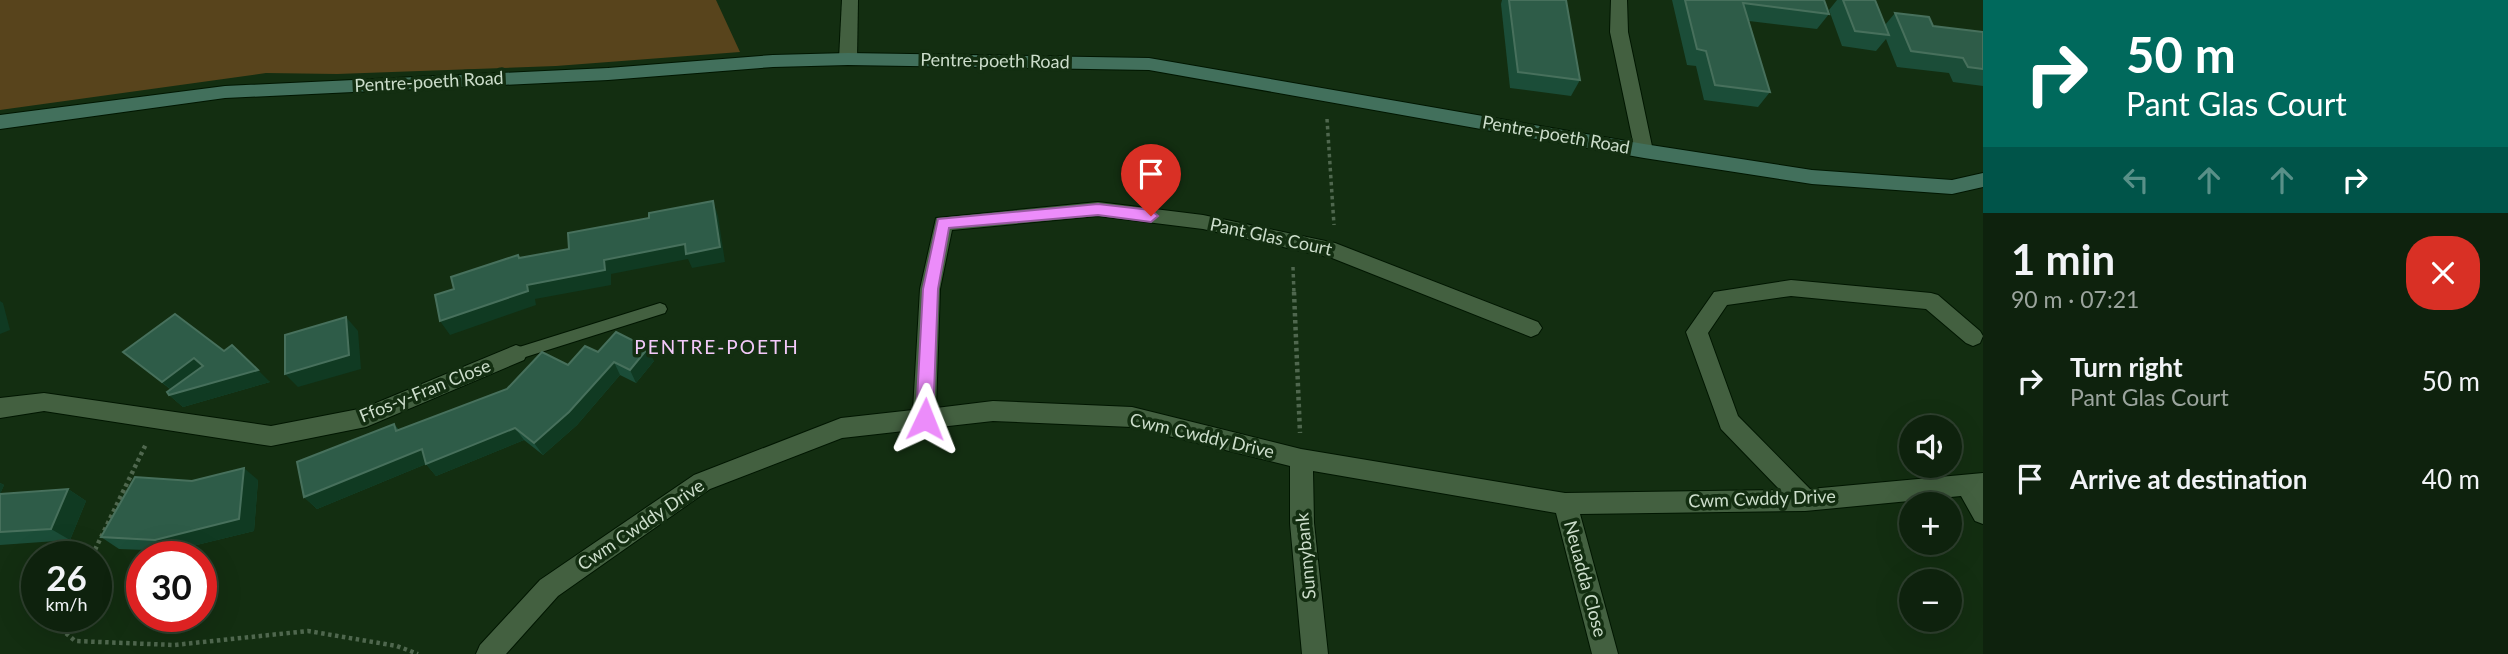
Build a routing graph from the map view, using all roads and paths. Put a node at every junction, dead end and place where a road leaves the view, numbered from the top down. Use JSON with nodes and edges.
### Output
{"nodes":[{"id":1,"x":850,"y":0,"type":"edge"},
{"id":2,"x":1619,"y":0,"type":"edge"},
{"id":3,"x":848,"y":59,"type":"junction"},
{"id":4,"x":1325,"y":93,"type":"junction"},
{"id":5,"x":0,"y":122,"type":"edge"},
{"id":6,"x":1644,"y":151,"type":"junction"},
{"id":7,"x":1983,"y":180,"type":"edge"},
{"id":8,"x":1292,"y":241,"type":"junction"},
{"id":9,"x":1335,"y":251,"type":"junction"},
{"id":10,"x":660,"y":309,"type":"dead end"},
{"id":11,"x":1531,"y":328,"type":"dead end"},
{"id":12,"x":1973,"y":337,"type":"dead end"},
{"id":13,"x":516,"y":354,"type":"joint"},
{"id":14,"x":0,"y":408,"type":"edge"},
{"id":15,"x":159,"y":418,"type":"junction"},
{"id":16,"x":925,"y":419,"type":"junction"},
{"id":17,"x":1301,"y":459,"type":"junction"},
{"id":18,"x":1975,"y":483,"type":"edge"},
{"id":19,"x":1805,"y":500,"type":"junction"},
{"id":20,"x":1565,"y":504,"type":"junction"},
{"id":21,"x":1983,"y":513,"type":"edge"},
{"id":22,"x":99,"y":541,"type":"edge"},
{"id":23,"x":65,"y":632,"type":"edge"},
{"id":24,"x":418,"y":654,"type":"edge"},
{"id":25,"x":489,"y":654,"type":"edge"},
{"id":26,"x":1315,"y":654,"type":"edge"},
{"id":27,"x":1605,"y":654,"type":"edge"}],
"edges":[{"from":1,"to":3,"type":"street"},
{"from":2,"to":6,"type":"street"},
{"from":3,"to":4,"type":"street","name":"Pentre-poeth Road"},
{"from":3,"to":5,"type":"street","name":"Pentre-poeth Road"},
{"from":4,"to":6,"type":"street","name":"Pentre-poeth Road"},
{"from":4,"to":9,"type":"path"},
{"from":6,"to":7,"type":"street","name":"Pentre-poeth Road"},
{"from":8,"to":9,"type":"street","name":"Pant Glas Court"},
{"from":8,"to":16,"type":"street","name":"Pant Glas Court"},
{"from":8,"to":17,"type":"path"},
{"from":9,"to":11,"type":"street","name":"Pant Glas Court"},
{"from":10,"to":13,"type":"lane"},
{"from":12,"to":19,"type":"street"},
{"from":13,"to":15,"type":"street","name":"Ffos-y-Fran Close"},
{"from":14,"to":15,"type":"street","name":"Ffos-y-Fran Close"},
{"from":15,"to":22,"type":"path"},
{"from":16,"to":17,"type":"street","name":"Cwm Cwddy Drive"},
{"from":16,"to":25,"type":"street","name":"Cwm Cwddy Drive"},
{"from":17,"to":20,"type":"street","name":"Cwm Cwddy Drive"},
{"from":17,"to":26,"type":"street","name":"Sunnybank"},
{"from":18,"to":19,"type":"street","name":"Cwm Cwddy Drive"},
{"from":18,"to":21,"type":"street"},
{"from":19,"to":20,"type":"street","name":"Cwm Cwddy Drive"},
{"from":20,"to":27,"type":"street","name":"Neuadda Close"},
{"from":23,"to":24,"type":"path"}]}
